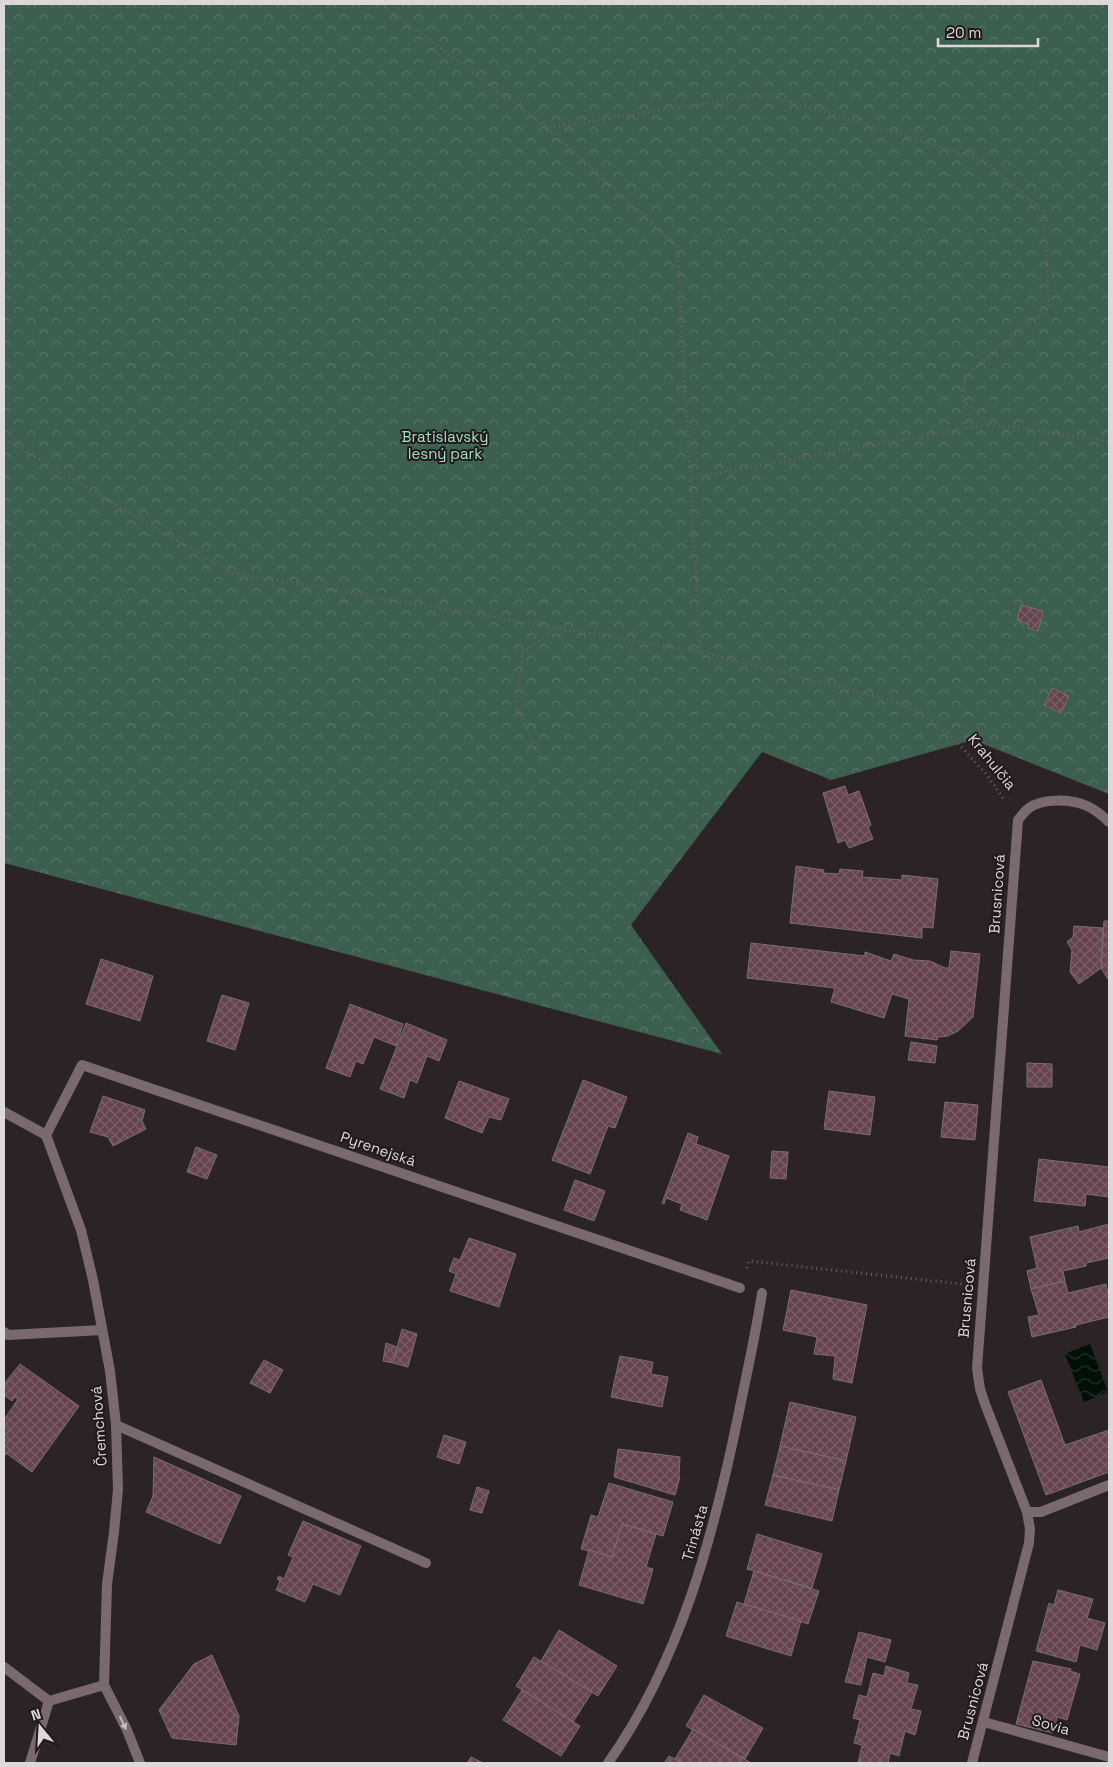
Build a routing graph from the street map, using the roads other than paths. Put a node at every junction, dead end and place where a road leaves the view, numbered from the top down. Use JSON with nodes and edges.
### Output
{"nodes":[{"id":1,"x":1109,"y":822,"type":"edge"},
{"id":2,"x":4,"y":1112,"type":"edge"},
{"id":3,"x":46,"y":1135,"type":"junction"},
{"id":4,"x":740,"y":1288,"type":"road end"},
{"id":5,"x":762,"y":1293,"type":"dead end"},
{"id":6,"x":102,"y":1330,"type":"junction"},
{"id":7,"x":6,"y":1334,"type":"edge"},
{"id":8,"x":116,"y":1425,"type":"junction"},
{"id":9,"x":1109,"y":1485,"type":"edge"},
{"id":10,"x":1027,"y":1512,"type":"junction"},
{"id":11,"x":426,"y":1563,"type":"dead end"},
{"id":12,"x":4,"y":1667,"type":"edge"},
{"id":13,"x":104,"y":1684,"type":"junction"},
{"id":14,"x":49,"y":1701,"type":"junction"},
{"id":15,"x":984,"y":1722,"type":"junction"},
{"id":16,"x":1109,"y":1757,"type":"edge"},
{"id":17,"x":30,"y":1763,"type":"edge"},
{"id":18,"x":140,"y":1763,"type":"edge"},
{"id":19,"x":608,"y":1763,"type":"edge"},
{"id":20,"x":972,"y":1763,"type":"edge"}],
"edges":[{"from":1,"to":10,"type":"street","name":"Brusnicová"},
{"from":2,"to":3,"type":"street"},
{"from":3,"to":4,"type":"street","name":"Pyrenejská"},
{"from":3,"to":6,"type":"street","name":"Čremchová"},
{"from":5,"to":19,"type":"street","name":"Trinásta"},
{"from":6,"to":7,"type":"street"},
{"from":6,"to":8,"type":"street","name":"Čremchová"},
{"from":8,"to":11,"type":"street"},
{"from":8,"to":13,"type":"street","name":"Čremchová"},
{"from":9,"to":10,"type":"street"},
{"from":10,"to":15,"type":"street","name":"Brusnicová"},
{"from":12,"to":14,"type":"street"},
{"from":13,"to":14,"type":"street"},
{"from":13,"to":18,"type":"street","name":"Čremchová","one_way":true},
{"from":14,"to":17,"type":"street"},
{"from":15,"to":16,"type":"street","name":"Sovia"},
{"from":15,"to":20,"type":"street","name":"Brusnicová"}]}
